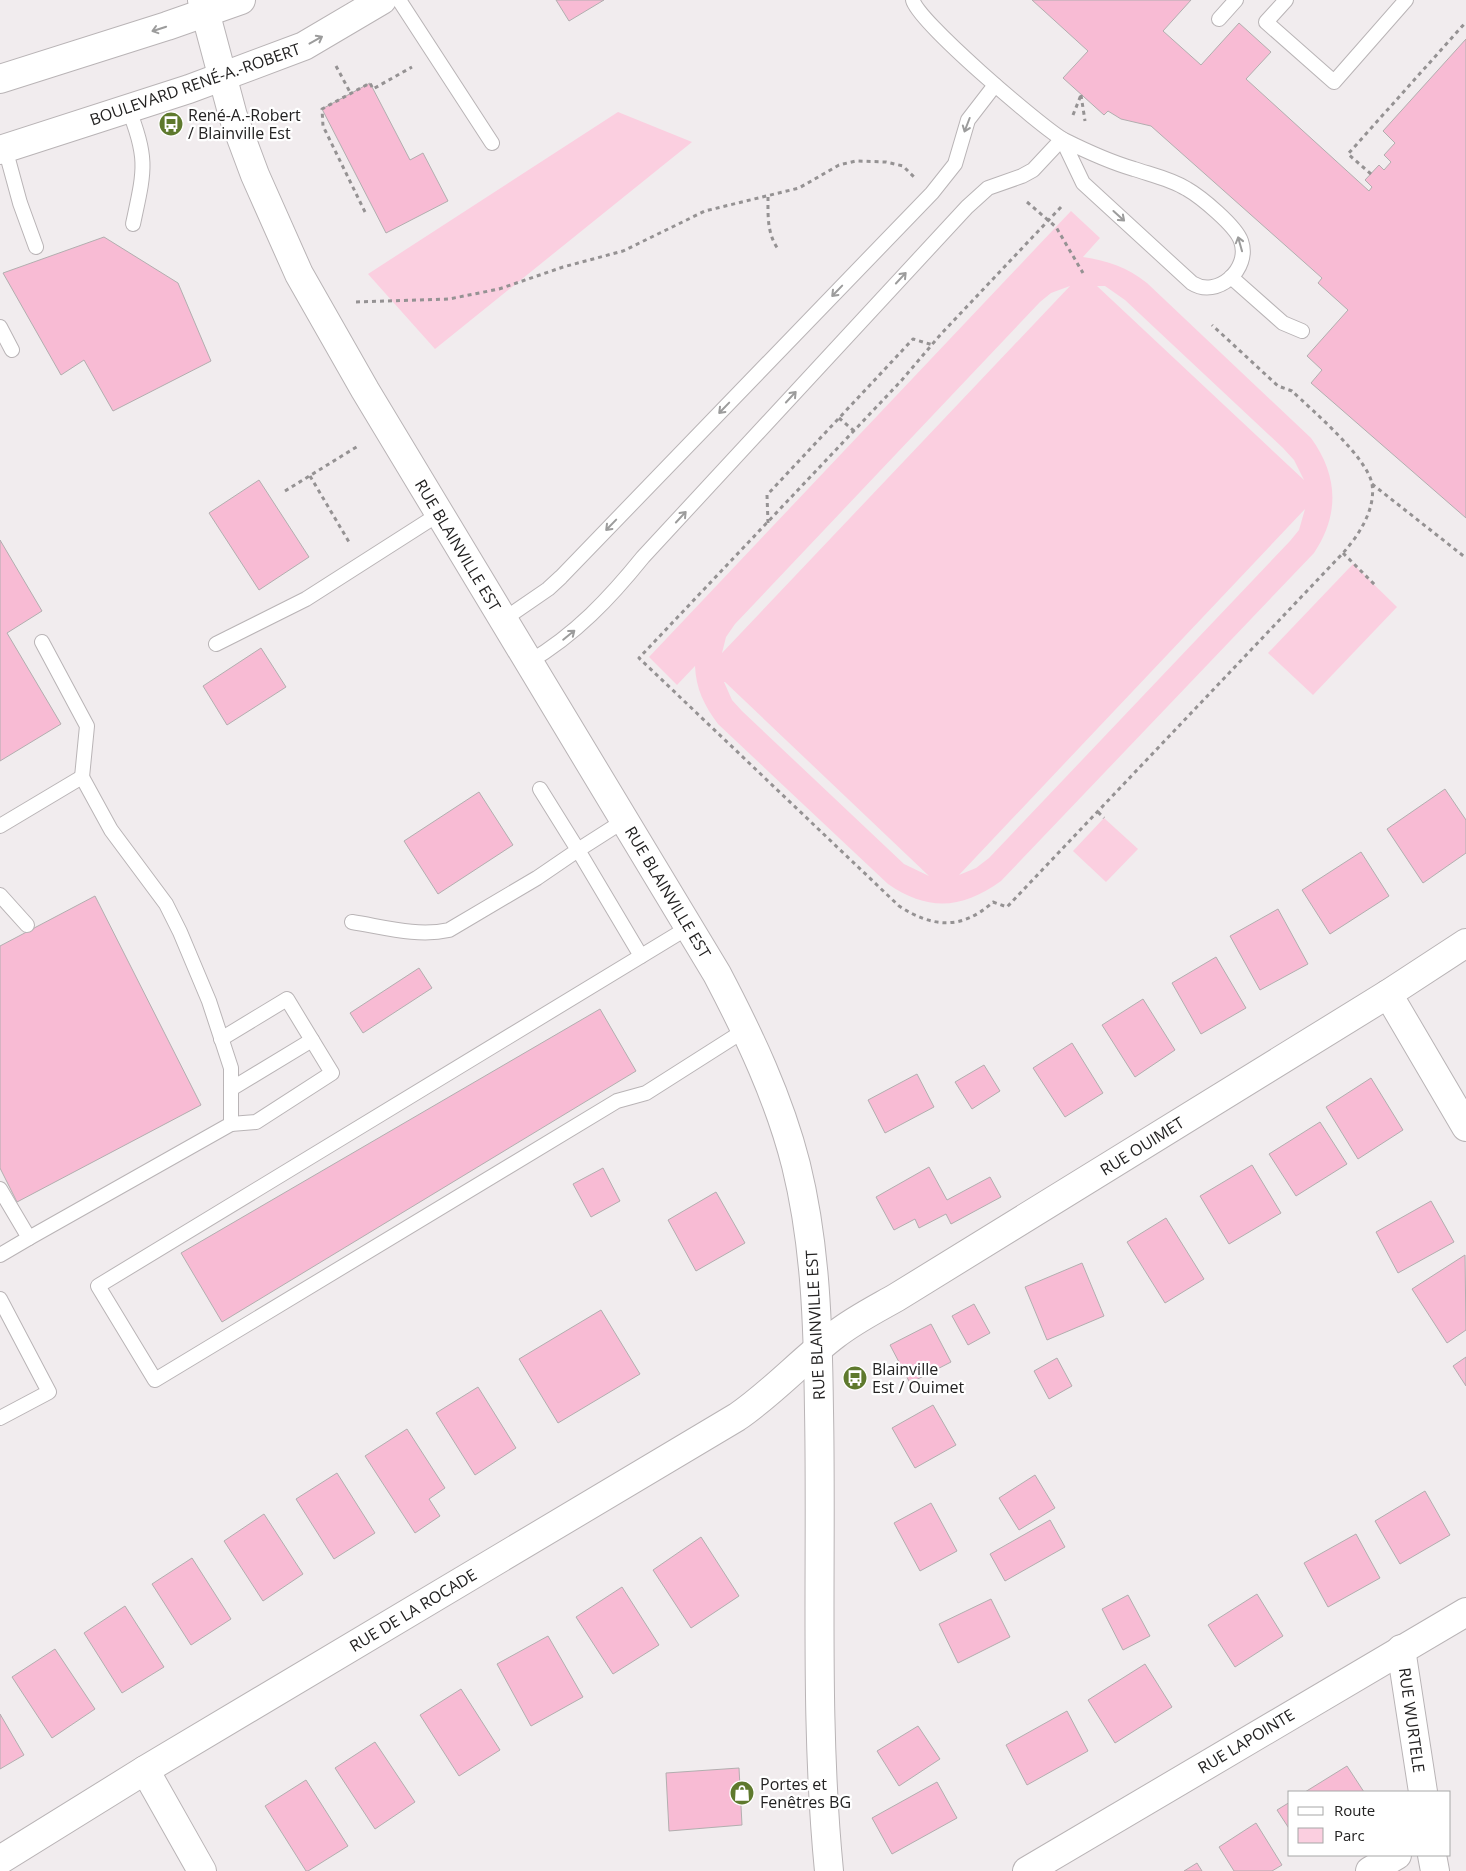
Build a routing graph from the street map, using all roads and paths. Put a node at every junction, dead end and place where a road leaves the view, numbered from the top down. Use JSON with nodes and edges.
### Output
{"nodes":[{"id":1,"x":241,"y":0,"type":"edge"},
{"id":2,"x":382,"y":0,"type":"edge"},
{"id":3,"x":399,"y":0,"type":"edge"},
{"id":4,"x":913,"y":0,"type":"edge"},
{"id":5,"x":1236,"y":0,"type":"edge"},
{"id":6,"x":1286,"y":0,"type":"edge"},
{"id":7,"x":1406,"y":0,"type":"edge"},
{"id":8,"x":203,"y":7,"type":"edge"},
{"id":9,"x":1220,"y":19,"type":"dead end"},
{"id":10,"x":1466,"y":22,"type":"edge"},
{"id":11,"x":417,"y":63,"type":"dead end"},
{"id":12,"x":334,"y":64,"type":"dead end"},
{"id":13,"x":222,"y":78,"type":"junction"},
{"id":14,"x":0,"y":80,"type":"edge"},
{"id":15,"x":995,"y":86,"type":"junction"},
{"id":16,"x":351,"y":94,"type":"junction"},
{"id":17,"x":128,"y":108,"type":"junction"},
{"id":18,"x":336,"y":135,"type":"dead end"},
{"id":19,"x":329,"y":138,"type":"junction"},
{"id":20,"x":1062,"y":139,"type":"junction"},
{"id":21,"x":492,"y":143,"type":"dead end"},
{"id":22,"x":3,"y":149,"type":"edge"},
{"id":23,"x":903,"y":166,"type":"dead end"},
{"id":24,"x":1371,"y":174,"type":"dead end"},
{"id":25,"x":768,"y":197,"type":"junction"},
{"id":26,"x":1023,"y":198,"type":"dead end"},
{"id":27,"x":1061,"y":207,"type":"dead end"},
{"id":28,"x":365,"y":212,"type":"dead end"},
{"id":29,"x":1048,"y":221,"type":"junction"},
{"id":30,"x":134,"y":224,"type":"dead end"},
{"id":31,"x":36,"y":247,"type":"dead end"},
{"id":32,"x":778,"y":249,"type":"dead end"},
{"id":33,"x":1083,"y":273,"type":"dead end"},
{"id":34,"x":1231,"y":277,"type":"junction"},
{"id":35,"x":356,"y":302,"type":"dead end"},
{"id":36,"x":1212,"y":325,"type":"dead end"},
{"id":37,"x":0,"y":327,"type":"edge"},
{"id":38,"x":1302,"y":331,"type":"dead end"},
{"id":39,"x":933,"y":346,"type":"junction"},
{"id":40,"x":12,"y":350,"type":"dead end"},
{"id":41,"x":839,"y":418,"type":"junction"},
{"id":42,"x":854,"y":431,"type":"junction"},
{"id":43,"x":358,"y":446,"type":"dead end"},
{"id":44,"x":310,"y":476,"type":"junction"},
{"id":45,"x":1372,"y":483,"type":"junction"},
{"id":46,"x":285,"y":491,"type":"dead end"},
{"id":47,"x":439,"y":514,"type":"junction"},
{"id":48,"x":334,"y":519,"type":"dead end"},
{"id":49,"x":768,"y":523,"type":"junction"},
{"id":50,"x":1343,"y":553,"type":"junction"},
{"id":51,"x":1466,"y":558,"type":"edge"},
{"id":52,"x":1376,"y":586,"type":"dead end"},
{"id":53,"x":503,"y":620,"type":"junction"},
{"id":54,"x":42,"y":642,"type":"dead end"},
{"id":55,"x":216,"y":644,"type":"dead end"},
{"id":56,"x":529,"y":662,"type":"junction"},
{"id":57,"x":82,"y":776,"type":"junction"},
{"id":58,"x":540,"y":789,"type":"dead end"},
{"id":59,"x":1097,"y":811,"type":"junction"},
{"id":60,"x":1104,"y":818,"type":"dead end"},
{"id":61,"x":624,"y":820,"type":"junction"},
{"id":62,"x":0,"y":826,"type":"edge"},
{"id":63,"x":578,"y":850,"type":"junction"},
{"id":64,"x":0,"y":895,"type":"edge"},
{"id":65,"x":352,"y":922,"type":"dead end"},
{"id":66,"x":27,"y":925,"type":"dead end"},
{"id":67,"x":689,"y":927,"type":"junction"},
{"id":68,"x":1466,"y":943,"type":"edge"},
{"id":69,"x":641,"y":956,"type":"junction"},
{"id":70,"x":1388,"y":994,"type":"junction"},
{"id":71,"x":745,"y":1030,"type":"junction"},
{"id":72,"x":221,"y":1038,"type":"junction"},
{"id":73,"x":312,"y":1040,"type":"junction"},
{"id":74,"x":231,"y":1089,"type":"junction"},
{"id":75,"x":232,"y":1124,"type":"junction"},
{"id":76,"x":1466,"y":1127,"type":"edge"},
{"id":77,"x":0,"y":1189,"type":"edge"},
{"id":78,"x":28,"y":1238,"type":"junction"},
{"id":79,"x":0,"y":1255,"type":"edge"},
{"id":80,"x":0,"y":1299,"type":"edge"},
{"id":81,"x":818,"y":1349,"type":"junction"},
{"id":82,"x":0,"y":1418,"type":"edge"},
{"id":83,"x":1466,"y":1612,"type":"edge"},
{"id":84,"x":1402,"y":1649,"type":"junction"},
{"id":85,"x":145,"y":1770,"type":"junction"},
{"id":86,"x":1423,"y":1791,"type":"edge"},
{"id":87,"x":1395,"y":1856,"type":"edge"},
{"id":88,"x":1432,"y":1856,"type":"edge"},
{"id":89,"x":0,"y":1860,"type":"edge"},
{"id":90,"x":202,"y":1871,"type":"edge"},
{"id":91,"x":829,"y":1871,"type":"edge"},
{"id":92,"x":1027,"y":1871,"type":"edge"},
{"id":93,"x":1370,"y":1871,"type":"edge"},
{"id":94,"x":1435,"y":1871,"type":"edge"}],
"edges":[{"from":1,"to":8,"type":"street"},
{"from":13,"to":2,"type":"street","name":"BOULEVARD RENÉ-A.-ROBERT","one_way":true},
{"from":3,"to":21,"type":"lane"},
{"from":4,"to":15,"type":"lane"},
{"from":5,"to":9,"type":"lane"},
{"from":6,"to":7,"type":"lane"},
{"from":8,"to":13,"type":"street","name":"RUE BLAINVILLE EST"},
{"from":8,"to":14,"type":"street","one_way":true},
{"from":10,"to":24,"type":"path"},
{"from":11,"to":16,"type":"path"},
{"from":12,"to":16,"type":"path"},
{"from":13,"to":17,"type":"street","name":"BOULEVARD RENÉ-A.-ROBERT"},
{"from":13,"to":47,"type":"street","name":"RUE BLAINVILLE EST"},
{"from":15,"to":20,"type":"lane"},
{"from":15,"to":53,"type":"lane","one_way":true},
{"from":16,"to":19,"type":"path"},
{"from":17,"to":22,"type":"street","name":"BOULEVARD RENÉ-A.-ROBERT"},
{"from":17,"to":30,"type":"lane"},
{"from":18,"to":19,"type":"path"},
{"from":19,"to":28,"type":"path"},
{"from":20,"to":34,"type":"lane","one_way":true},
{"from":34,"to":20,"type":"lane","one_way":true},
{"from":56,"to":20,"type":"lane","one_way":true},
{"from":22,"to":31,"type":"lane"},
{"from":23,"to":25,"type":"path"},
{"from":25,"to":32,"type":"path"},
{"from":25,"to":35,"type":"path"},
{"from":26,"to":29,"type":"path"},
{"from":27,"to":29,"type":"path"},
{"from":29,"to":33,"type":"path"},
{"from":29,"to":39,"type":"path"},
{"from":34,"to":38,"type":"lane"},
{"from":36,"to":45,"type":"path"},
{"from":37,"to":40,"type":"lane"},
{"from":39,"to":41,"type":"path"},
{"from":39,"to":42,"type":"path"},
{"from":41,"to":42,"type":"path"},
{"from":41,"to":49,"type":"path"},
{"from":42,"to":49,"type":"path"},
{"from":43,"to":44,"type":"path"},
{"from":44,"to":46,"type":"path"},
{"from":44,"to":48,"type":"path"},
{"from":45,"to":50,"type":"path"},
{"from":45,"to":51,"type":"path"},
{"from":47,"to":53,"type":"street","name":"RUE BLAINVILLE EST"},
{"from":47,"to":55,"type":"lane"},
{"from":49,"to":59,"type":"path"},
{"from":50,"to":52,"type":"path"},
{"from":50,"to":59,"type":"path"},
{"from":53,"to":56,"type":"street","name":"RUE BLAINVILLE EST"},
{"from":54,"to":57,"type":"lane"},
{"from":56,"to":61,"type":"street","name":"RUE BLAINVILLE EST"},
{"from":57,"to":62,"type":"lane"},
{"from":57,"to":72,"type":"lane"},
{"from":58,"to":63,"type":"lane"},
{"from":59,"to":60,"type":"path"},
{"from":61,"to":63,"type":"lane"},
{"from":61,"to":67,"type":"street","name":"RUE BLAINVILLE EST"},
{"from":63,"to":65,"type":"lane"},
{"from":63,"to":69,"type":"lane"},
{"from":64,"to":66,"type":"lane"},
{"from":67,"to":69,"type":"lane"},
{"from":67,"to":71,"type":"street","name":"RUE BLAINVILLE EST"},
{"from":68,"to":70,"type":"street","name":"RUE OUIMET"},
{"from":69,"to":71,"type":"lane"},
{"from":70,"to":76,"type":"street"},
{"from":70,"to":81,"type":"street","name":"RUE OUIMET"},
{"from":71,"to":81,"type":"street","name":"RUE BLAINVILLE EST"},
{"from":72,"to":73,"type":"lane"},
{"from":72,"to":74,"type":"lane"},
{"from":73,"to":74,"type":"lane"},
{"from":73,"to":75,"type":"lane"},
{"from":74,"to":75,"type":"lane"},
{"from":75,"to":78,"type":"lane"},
{"from":77,"to":78,"type":"lane"},
{"from":78,"to":79,"type":"lane"},
{"from":80,"to":82,"type":"lane"},
{"from":81,"to":85,"type":"street","name":"RUE DE LA ROCADE"},
{"from":81,"to":91,"type":"street","name":"RUE BLAINVILLE EST"},
{"from":83,"to":84,"type":"street","name":"RUE LAPOINTE"},
{"from":84,"to":86,"type":"street","name":"RUE WURTELE"},
{"from":84,"to":92,"type":"street","name":"RUE LAPOINTE"},
{"from":85,"to":89,"type":"street","name":"RUE DE LA ROCADE"},
{"from":85,"to":90,"type":"street"},
{"from":87,"to":93,"type":"street"},
{"from":88,"to":94,"type":"street"}]}
